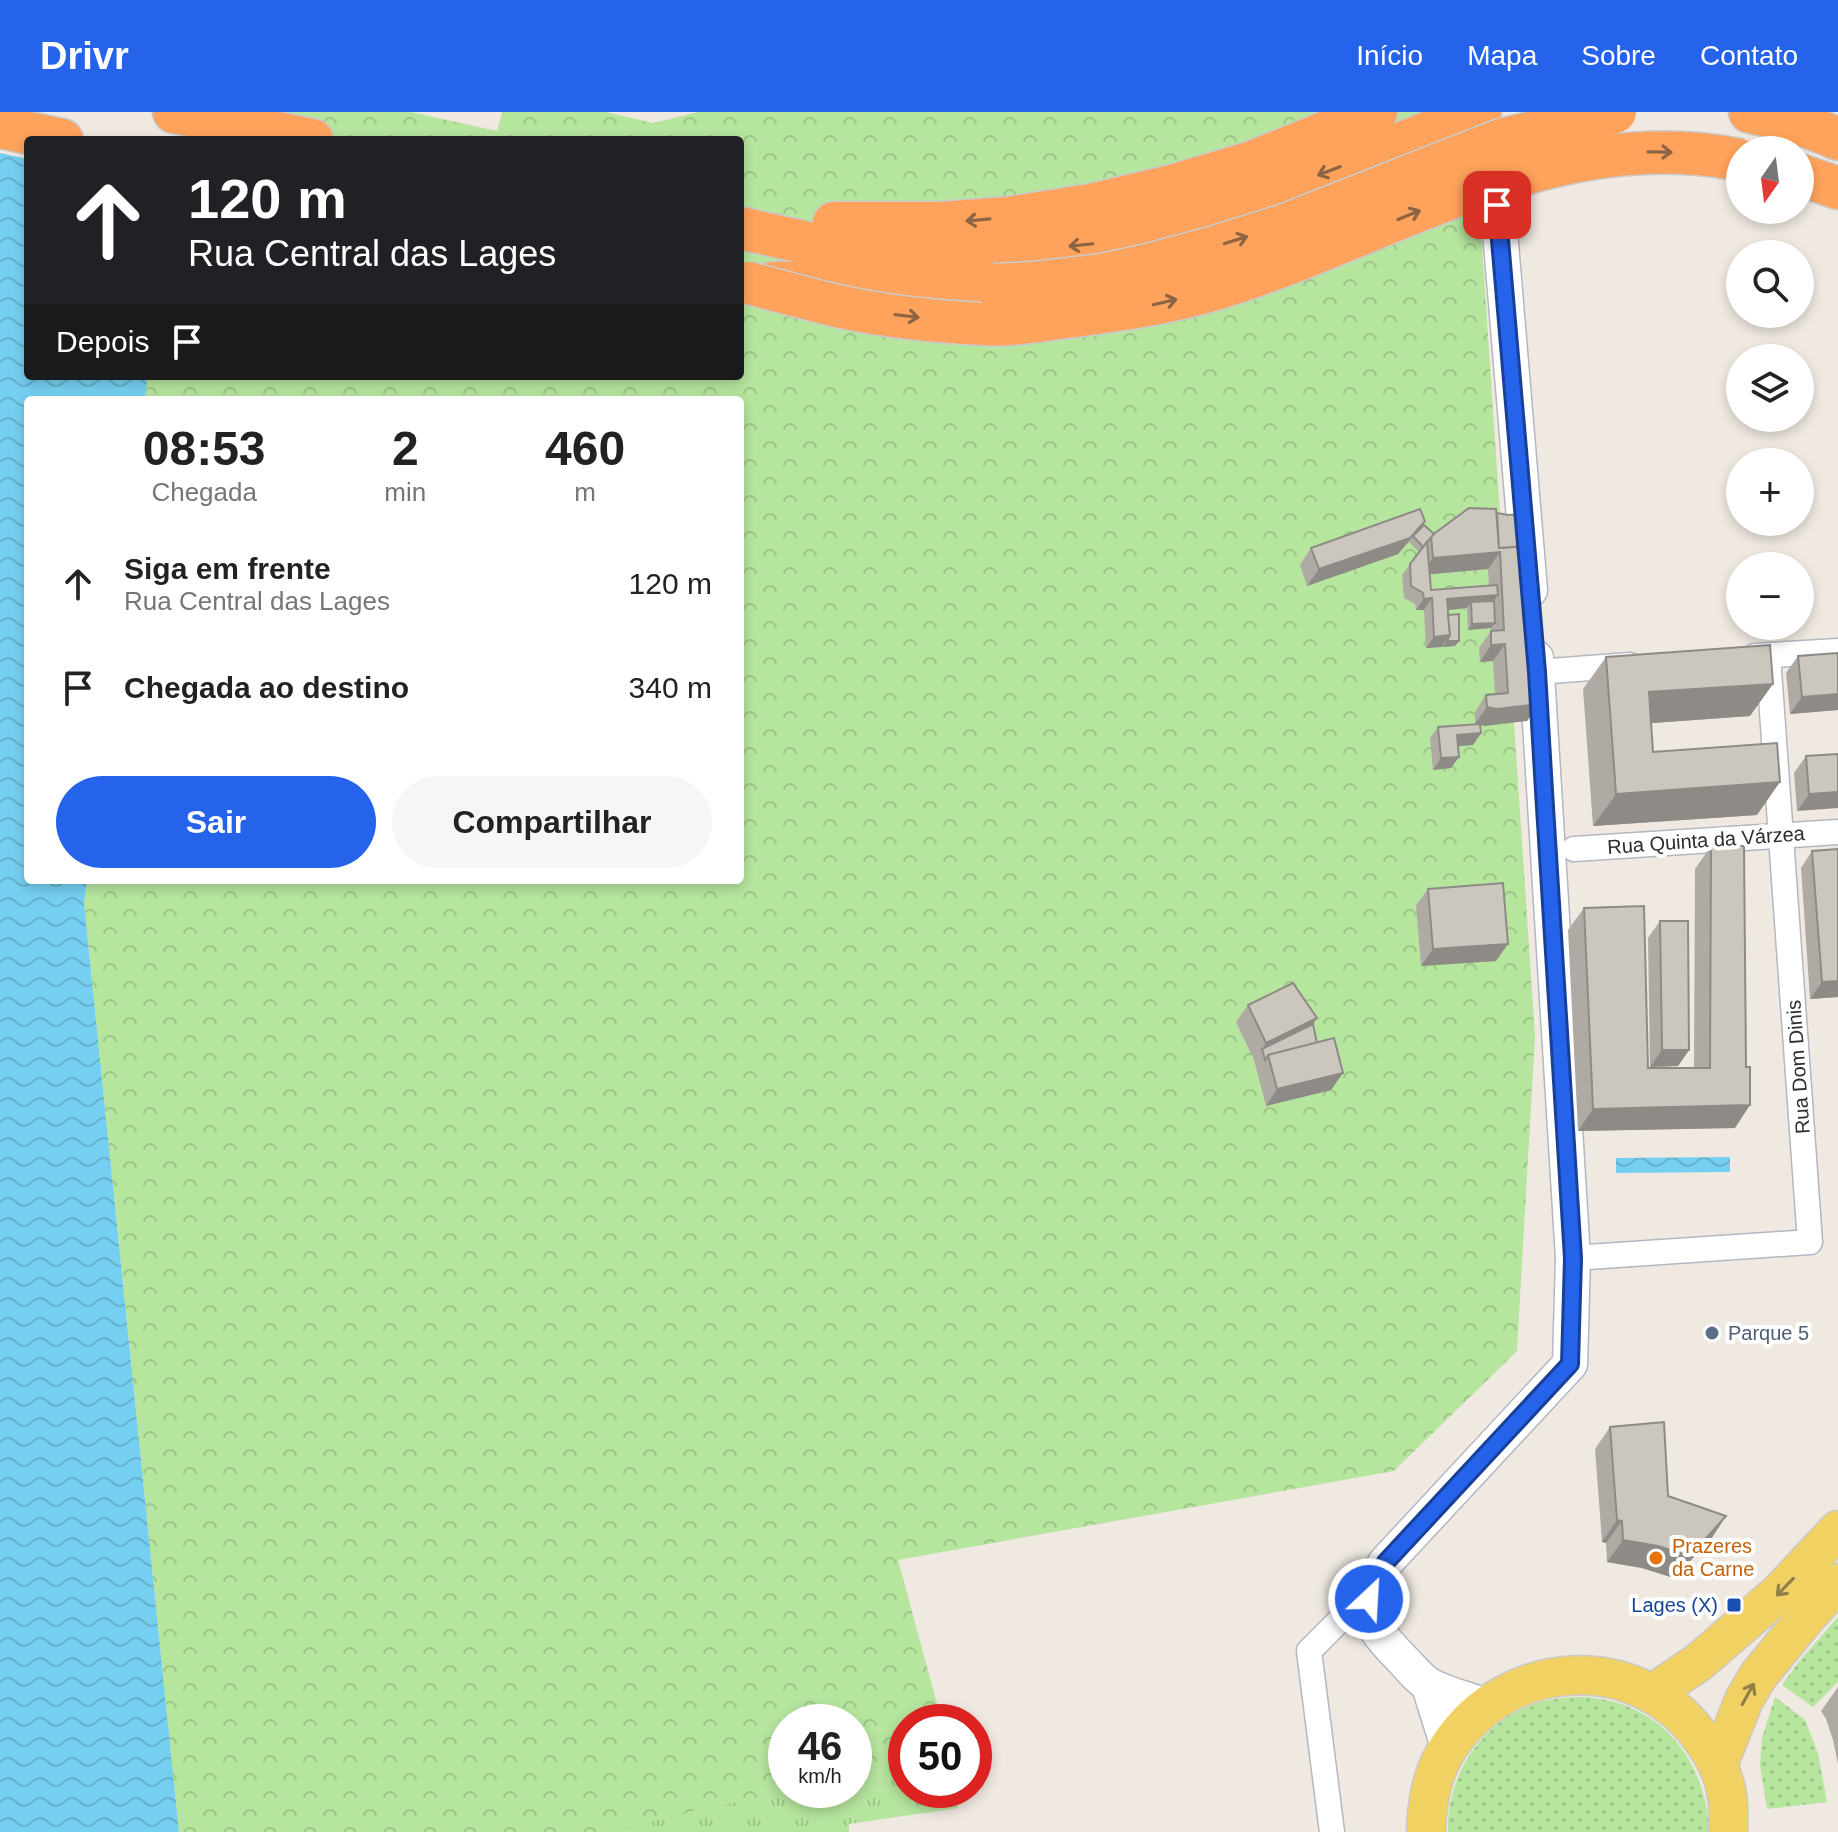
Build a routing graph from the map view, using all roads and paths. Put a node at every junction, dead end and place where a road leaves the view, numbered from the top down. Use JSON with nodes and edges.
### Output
{"nodes":[{"id":1,"x":174,"y":112,"type":"edge"},
{"id":2,"x":1376,"y":112,"type":"edge"},
{"id":3,"x":1480,"y":112,"type":"edge"},
{"id":4,"x":1490,"y":112,"type":"edge"},
{"id":5,"x":1615,"y":112,"type":"edge"},
{"id":6,"x":1750,"y":112,"type":"edge"},
{"id":7,"x":0,"y":127,"type":"edge"},
{"id":8,"x":43,"y":136,"type":"edge"},
{"id":9,"x":292,"y":136,"type":"edge"},
{"id":10,"x":1838,"y":139,"type":"edge"},
{"id":11,"x":1726,"y":158,"type":"edge"},
{"id":12,"x":1814,"y":180,"type":"edge"},
{"id":13,"x":1838,"y":188,"type":"edge"},
{"id":14,"x":746,"y":229,"type":"edge"},
{"id":15,"x":744,"y":282,"type":"edge"},
{"id":16,"x":1838,"y":651,"type":"edge"},
{"id":17,"x":1768,"y":656,"type":"junction"},
{"id":18,"x":1737,"y":658,"type":"edge"},
{"id":19,"x":1660,"y":663,"type":"edge"},
{"id":20,"x":1537,"y":672,"type":"junction"},
{"id":21,"x":1838,"y":832,"type":"edge"},
{"id":22,"x":1781,"y":836,"type":"junction"},
{"id":23,"x":1574,"y":849,"type":"dead end"},
{"id":24,"x":1573,"y":1258,"type":"junction"},
{"id":25,"x":1838,"y":1530,"type":"edge"},
{"id":26,"x":1838,"y":1583,"type":"edge"},
{"id":27,"x":1368,"y":1612,"type":"junction"},
{"id":28,"x":1429,"y":1686,"type":"junction"},
{"id":29,"x":1652,"y":1694,"type":"junction"},
{"id":30,"x":1485,"y":1706,"type":"junction"},
{"id":31,"x":1448,"y":1747,"type":"junction"},
{"id":32,"x":1718,"y":1765,"type":"junction"},
{"id":33,"x":1332,"y":1832,"type":"edge"},
{"id":34,"x":1426,"y":1832,"type":"edge"},
{"id":35,"x":1728,"y":1832,"type":"edge"}],
"edges":[{"from":1,"to":9,"type":"highway"},
{"from":2,"to":14,"type":"highway","one_way":true},
{"from":3,"to":14,"type":"highway","one_way":true},
{"from":4,"to":20,"type":"main road"},
{"from":15,"to":5,"type":"highway","one_way":true,"bridge":true},
{"from":6,"to":10,"type":"highway"},
{"from":7,"to":8,"type":"highway"},
{"from":15,"to":11,"type":"highway","one_way":true,"bridge":true},
{"from":12,"to":13,"type":"highway"},
{"from":16,"to":17,"type":"street"},
{"from":17,"to":18,"type":"street"},
{"from":17,"to":22,"type":"street","name":"Rua Dom Dinis"},
{"from":19,"to":20,"type":"street"},
{"from":20,"to":24,"type":"main road"},
{"from":21,"to":22,"type":"street","name":"Rua Quinta da Várzea"},
{"from":22,"to":23,"type":"street","name":"Rua Quinta da Várzea"},
{"from":22,"to":24,"type":"street","name":"Rua Dom Dinis"},
{"from":24,"to":27,"type":"main road"},
{"from":25,"to":29,"type":"main road","one_way":true},
{"from":32,"to":26,"type":"main road","one_way":true},
{"from":27,"to":28,"type":"main road"},
{"from":27,"to":33,"type":"street"},
{"from":28,"to":30,"type":"main road"},
{"from":28,"to":31,"type":"main road"},
{"from":29,"to":30,"type":"main road"},
{"from":29,"to":32,"type":"main road"},
{"from":30,"to":31,"type":"main road"},
{"from":31,"to":34,"type":"main road"},
{"from":32,"to":35,"type":"main road"}]}
